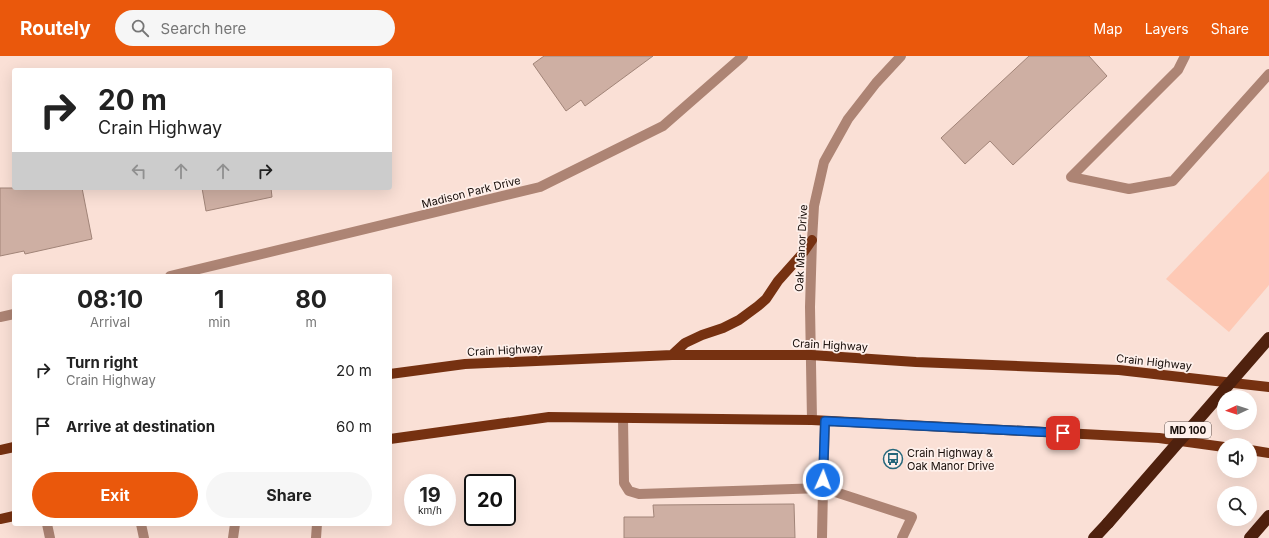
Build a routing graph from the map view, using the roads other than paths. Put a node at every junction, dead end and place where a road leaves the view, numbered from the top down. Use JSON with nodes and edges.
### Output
{"nodes":[{"id":1,"x":742,"y":56,"type":"edge"},
{"id":2,"x":901,"y":56,"type":"edge"},
{"id":3,"x":1185,"y":56,"type":"edge"},
{"id":4,"x":1269,"y":74,"type":"edge"},
{"id":5,"x":812,"y":240,"type":"junction"},
{"id":6,"x":178,"y":274,"type":"edge"},
{"id":7,"x":12,"y":314,"type":"edge"},
{"id":8,"x":0,"y":317,"type":"edge"},
{"id":9,"x":1269,"y":338,"type":"edge"},
{"id":10,"x":672,"y":355,"type":"junction"},
{"id":11,"x":811,"y":355,"type":"junction"},
{"id":12,"x":392,"y":374,"type":"edge"},
{"id":13,"x":1269,"y":386,"type":"edge"},
{"id":14,"x":623,"y":418,"type":"junction"},
{"id":15,"x":812,"y":420,"type":"junction"},
{"id":16,"x":825,"y":421,"type":"junction"},
{"id":17,"x":392,"y":439,"type":"edge"},
{"id":18,"x":1217,"y":446,"type":"edge"},
{"id":19,"x":12,"y":447,"type":"edge"},
{"id":20,"x":0,"y":450,"type":"edge"},
{"id":21,"x":1257,"y":451,"type":"edge"},
{"id":22,"x":1269,"y":453,"type":"edge"},
{"id":23,"x":823,"y":488,"type":"junction"},
{"id":24,"x":12,"y":516,"type":"edge"},
{"id":25,"x":1269,"y":516,"type":"edge"},
{"id":26,"x":0,"y":519,"type":"edge"},
{"id":27,"x":47,"y":526,"type":"edge"},
{"id":28,"x":141,"y":526,"type":"edge"},
{"id":29,"x":235,"y":526,"type":"edge"},
{"id":30,"x":317,"y":526,"type":"edge"},
{"id":31,"x":50,"y":538,"type":"edge"},
{"id":32,"x":144,"y":538,"type":"edge"},
{"id":33,"x":233,"y":538,"type":"edge"},
{"id":34,"x":316,"y":538,"type":"edge"},
{"id":35,"x":822,"y":538,"type":"edge"},
{"id":36,"x":902,"y":538,"type":"edge"},
{"id":37,"x":1094,"y":538,"type":"edge"},
{"id":38,"x":1250,"y":538,"type":"edge"}],
"edges":[{"from":1,"to":6,"type":"street","name":"Madison Park Drive"},
{"from":2,"to":5,"type":"street","name":"Oak Manor Drive"},
{"from":3,"to":4,"type":"street"},
{"from":5,"to":10,"type":"main road"},
{"from":5,"to":11,"type":"street","name":"Oak Manor Drive"},
{"from":7,"to":8,"type":"street"},
{"from":9,"to":37,"type":"highway","number":"MD 100","bridge":true},
{"from":10,"to":11,"type":"main road","name":"Crain Highway"},
{"from":10,"to":12,"type":"main road","name":"Crain Highway"},
{"from":11,"to":13,"type":"main road","name":"Crain Highway"},
{"from":11,"to":15,"type":"street","name":"Oak Manor Drive"},
{"from":14,"to":15,"type":"main road"},
{"from":14,"to":17,"type":"main road"},
{"from":14,"to":23,"type":"street"},
{"from":15,"to":16,"type":"main road"},
{"from":16,"to":18,"type":"main road"},
{"from":16,"to":23,"type":"street"},
{"from":19,"to":20,"type":"main road"},
{"from":21,"to":22,"type":"main road"},
{"from":23,"to":35,"type":"street"},
{"from":23,"to":36,"type":"street"},
{"from":24,"to":26,"type":"main road"},
{"from":25,"to":38,"type":"highway"},
{"from":27,"to":31,"type":"street"},
{"from":28,"to":32,"type":"street"},
{"from":29,"to":33,"type":"street"},
{"from":30,"to":34,"type":"street"}]}
